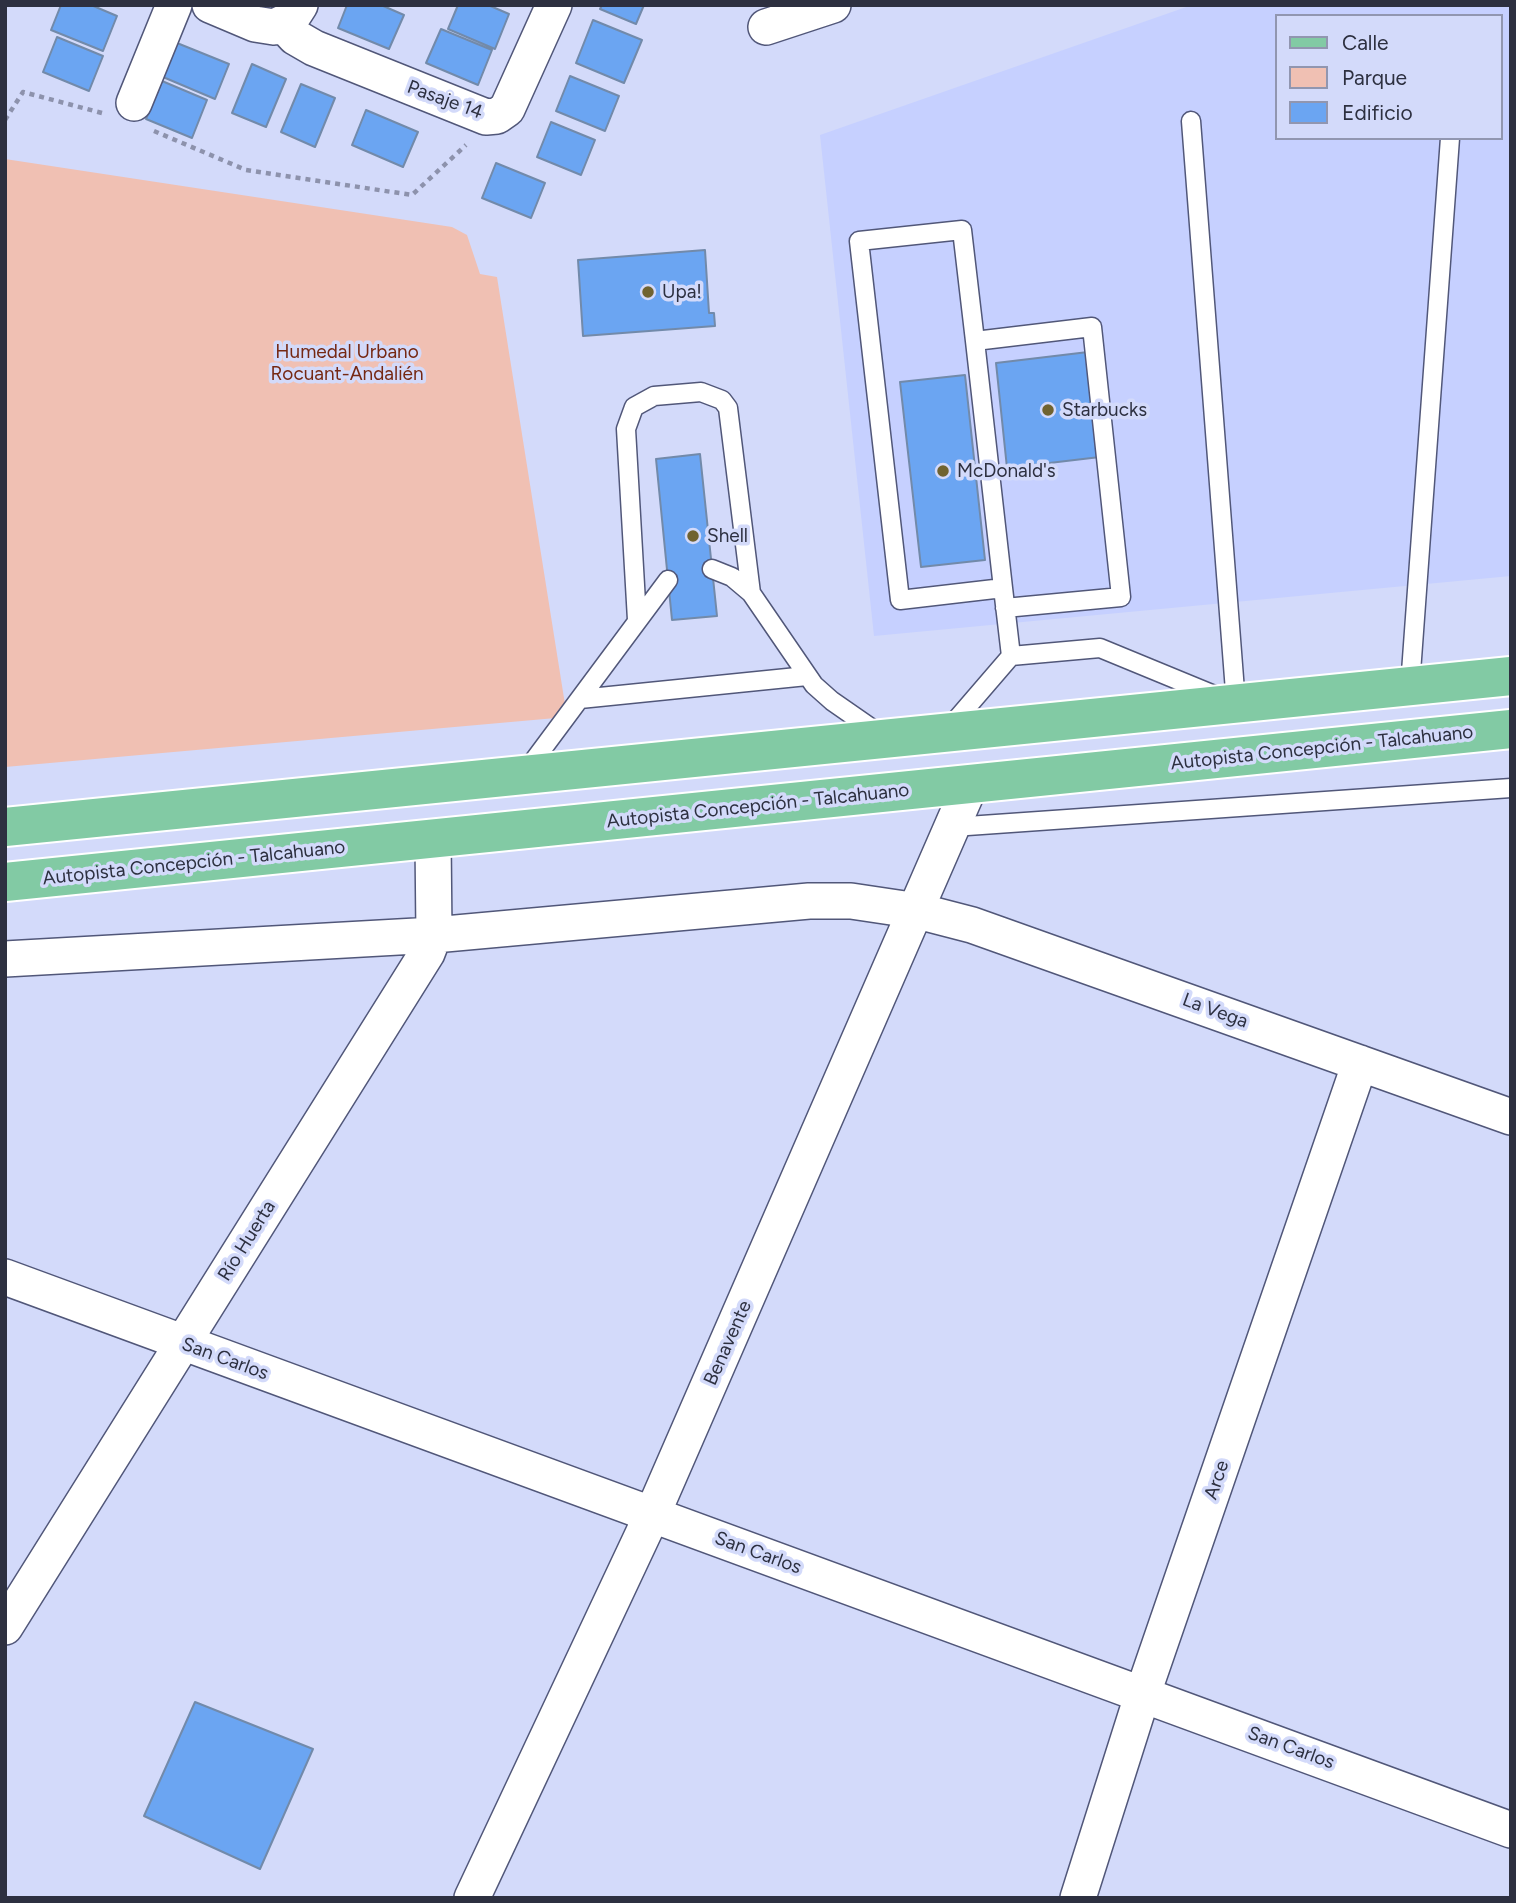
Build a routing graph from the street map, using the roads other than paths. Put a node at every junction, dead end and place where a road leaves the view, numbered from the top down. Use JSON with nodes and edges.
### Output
{"nodes":[{"id":1,"x":174,"y":5,"type":"edge"},
{"id":2,"x":210,"y":5,"type":"edge"},
{"id":3,"x":554,"y":5,"type":"edge"},
{"id":4,"x":815,"y":9,"type":"edge"},
{"id":5,"x":292,"y":15,"type":"edge"},
{"id":6,"x":766,"y":27,"type":"dead end"},
{"id":7,"x":133,"y":116,"type":"road end"},
{"id":8,"x":1191,"y":121,"type":"dead end"},
{"id":9,"x":1450,"y":140,"type":"edge"},
{"id":10,"x":975,"y":341,"type":"junction"},
{"id":11,"x":712,"y":569,"type":"dead end"},
{"id":12,"x":668,"y":580,"type":"dead end"},
{"id":13,"x":1003,"y":588,"type":"junction"},
{"id":14,"x":751,"y":593,"type":"junction"},
{"id":15,"x":1005,"y":608,"type":"junction"},
{"id":16,"x":636,"y":620,"type":"junction"},
{"id":17,"x":1011,"y":656,"type":"junction"},
{"id":18,"x":807,"y":676,"type":"junction"},
{"id":19,"x":1511,"y":676,"type":"edge"},
{"id":20,"x":1410,"y":686,"type":"junction"},
{"id":21,"x":580,"y":699,"type":"junction"},
{"id":22,"x":1236,"y":704,"type":"junction"},
{"id":23,"x":1511,"y":729,"type":"edge"},
{"id":24,"x":945,"y":733,"type":"junction"},
{"id":25,"x":887,"y":738,"type":"junction"},
{"id":26,"x":524,"y":775,"type":"junction"},
{"id":27,"x":971,"y":783,"type":"junction"},
{"id":28,"x":1511,"y":788,"type":"edge"},
{"id":29,"x":5,"y":827,"type":"edge"},
{"id":30,"x":953,"y":827,"type":"junction"},
{"id":31,"x":433,"y":839,"type":"junction"},
{"id":32,"x":5,"y":882,"type":"edge"},
{"id":33,"x":918,"y":911,"type":"junction"},
{"id":34,"x":434,"y":935,"type":"junction"},
{"id":35,"x":5,"y":959,"type":"edge"},
{"id":36,"x":1360,"y":1063,"type":"junction"},
{"id":37,"x":1511,"y":1117,"type":"edge"},
{"id":38,"x":5,"y":1277,"type":"edge"},
{"id":39,"x":183,"y":1344,"type":"junction"},
{"id":40,"x":652,"y":1515,"type":"junction"},
{"id":41,"x":5,"y":1627,"type":"edge"},
{"id":42,"x":1143,"y":1693,"type":"junction"},
{"id":43,"x":1511,"y":1830,"type":"edge"},
{"id":44,"x":472,"y":1898,"type":"edge"},
{"id":45,"x":1078,"y":1898,"type":"edge"}],
"edges":[{"from":1,"to":7,"type":"street"},
{"from":2,"to":5,"type":"street"},
{"from":3,"to":5,"type":"street","name":"Pasaje 14"},
{"from":4,"to":6,"type":"street"},
{"from":8,"to":22,"type":"lane"},
{"from":9,"to":20,"type":"lane"},
{"from":10,"to":13,"type":"lane"},
{"from":10,"to":13,"type":"lane"},
{"from":10,"to":15,"type":"lane"},
{"from":11,"to":14,"type":"lane"},
{"from":12,"to":16,"type":"lane"},
{"from":13,"to":15,"type":"lane"},
{"from":14,"to":16,"type":"lane"},
{"from":14,"to":18,"type":"lane"},
{"from":15,"to":17,"type":"lane"},
{"from":16,"to":21,"type":"lane"},
{"from":17,"to":22,"type":"lane"},
{"from":17,"to":24,"type":"lane"},
{"from":18,"to":21,"type":"lane"},
{"from":18,"to":25,"type":"lane"},
{"from":19,"to":20,"type":"main road"},
{"from":20,"to":22,"type":"main road"},
{"from":21,"to":26,"type":"lane"},
{"from":22,"to":24,"type":"main road"},
{"from":23,"to":27,"type":"main road","name":"Autopista Concepción - Talcahuano"},
{"from":24,"to":25,"type":"main road"},
{"from":25,"to":26,"type":"main road"},
{"from":26,"to":29,"type":"main road"},
{"from":27,"to":30,"type":"street","name":"Benavente"},
{"from":27,"to":31,"type":"main road","name":"Autopista Concepción - Talcahuano"},
{"from":28,"to":30,"type":"lane"},
{"from":30,"to":33,"type":"street","name":"Benavente"},
{"from":31,"to":32,"type":"main road","name":"Autopista Concepción - Talcahuano"},
{"from":31,"to":34,"type":"street","name":"Río Huerta"},
{"from":33,"to":34,"type":"street","name":"La Vega"},
{"from":33,"to":36,"type":"street","name":"La Vega"},
{"from":33,"to":40,"type":"street","name":"Benavente"},
{"from":34,"to":35,"type":"street","name":"La Vega"},
{"from":34,"to":39,"type":"street","name":"Río Huerta"},
{"from":36,"to":37,"type":"street","name":"La Vega"},
{"from":36,"to":42,"type":"street","name":"Arce"},
{"from":38,"to":39,"type":"street","name":"San Carlos"},
{"from":39,"to":40,"type":"street","name":"San Carlos"},
{"from":39,"to":41,"type":"street","name":"Río Huerta"},
{"from":40,"to":42,"type":"street","name":"San Carlos"},
{"from":40,"to":44,"type":"street","name":"Benavente"},
{"from":42,"to":43,"type":"street","name":"San Carlos"},
{"from":42,"to":45,"type":"street","name":"Arce"}]}
